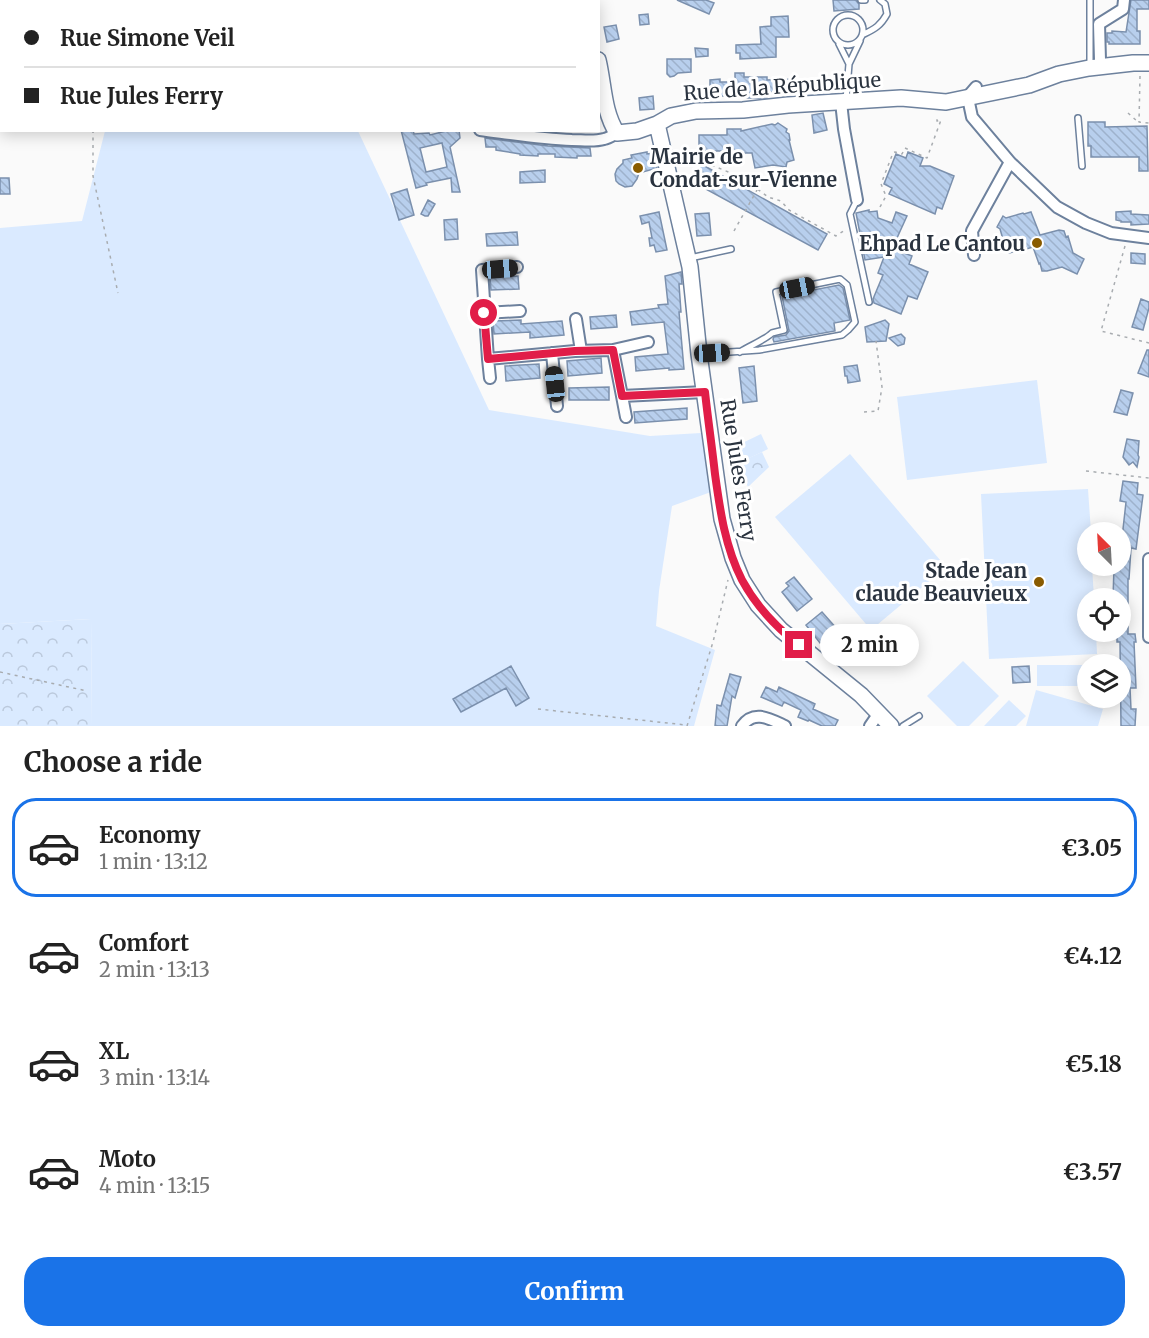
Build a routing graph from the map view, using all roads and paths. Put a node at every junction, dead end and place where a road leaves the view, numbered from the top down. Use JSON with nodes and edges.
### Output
{"nodes":[{"id":1,"x":880,"y":0,"type":"edge"},
{"id":2,"x":1090,"y":0,"type":"edge"},
{"id":3,"x":1124,"y":0,"type":"edge"},
{"id":4,"x":864,"y":34,"type":"junction"},
{"id":5,"x":860,"y":41,"type":"junction"},
{"id":6,"x":838,"y":42,"type":"junction"},
{"id":7,"x":1149,"y":57,"type":"edge"},
{"id":8,"x":1093,"y":63,"type":"junction"},
{"id":9,"x":849,"y":64,"type":"junction"},
{"id":10,"x":1145,"y":69,"type":"edge"},
{"id":11,"x":600,"y":71,"type":"edge"},
{"id":12,"x":972,"y":93,"type":"junction"},
{"id":13,"x":843,"y":102,"type":"junction"},
{"id":14,"x":937,"y":111,"type":"dead end"},
{"id":15,"x":1128,"y":113,"type":"dead end"},
{"id":16,"x":1078,"y":118,"type":"dead end"},
{"id":17,"x":1139,"y":122,"type":"junction"},
{"id":18,"x":1149,"y":123,"type":"edge"},
{"id":19,"x":657,"y":124,"type":"junction"},
{"id":20,"x":93,"y":132,"type":"edge"},
{"id":21,"x":508,"y":132,"type":"edge"},
{"id":22,"x":617,"y":133,"type":"junction"},
{"id":23,"x":664,"y":154,"type":"junction"},
{"id":24,"x":1010,"y":162,"type":"junction"},
{"id":25,"x":1082,"y":166,"type":"dead end"},
{"id":26,"x":757,"y":189,"type":"junction"},
{"id":27,"x":857,"y":200,"type":"joint"},
{"id":28,"x":880,"y":207,"type":"dead end"},
{"id":29,"x":852,"y":225,"type":"junction"},
{"id":30,"x":734,"y":231,"type":"dead end"},
{"id":31,"x":1128,"y":236,"type":"junction"},
{"id":32,"x":1149,"y":238,"type":"edge"},
{"id":33,"x":731,"y":249,"type":"dead end"},
{"id":34,"x":974,"y":255,"type":"dead end"},
{"id":35,"x":688,"y":258,"type":"junction"},
{"id":36,"x":517,"y":267,"type":"dead end"},
{"id":37,"x":118,"y":292,"type":"dead end"},
{"id":38,"x":869,"y":302,"type":"dead end"},
{"id":39,"x":520,"y":311,"type":"dead end"},
{"id":40,"x":484,"y":313,"type":"junction"},
{"id":41,"x":576,"y":319,"type":"dead end"},
{"id":42,"x":876,"y":341,"type":"dead end"},
{"id":43,"x":648,"y":342,"type":"dead end"},
{"id":44,"x":1149,"y":343,"type":"edge"},
{"id":45,"x":613,"y":350,"type":"junction"},
{"id":46,"x":581,"y":351,"type":"junction"},
{"id":47,"x":740,"y":352,"type":"junction"},
{"id":48,"x":552,"y":353,"type":"junction"},
{"id":49,"x":699,"y":354,"type":"junction"},
{"id":50,"x":488,"y":359,"type":"junction"},
{"id":51,"x":490,"y":378,"type":"dead end"},
{"id":52,"x":705,"y":392,"type":"junction"},
{"id":53,"x":622,"y":396,"type":"junction"},
{"id":54,"x":557,"y":405,"type":"dead end"},
{"id":55,"x":864,"y":412,"type":"dead end"},
{"id":56,"x":626,"y":417,"type":"dead end"},
{"id":57,"x":1086,"y":471,"type":"dead end"},
{"id":58,"x":1149,"y":478,"type":"edge"},
{"id":59,"x":1149,"y":559,"type":"edge"},
{"id":60,"x":728,"y":579,"type":"dead end"},
{"id":61,"x":1149,"y":582,"type":"edge"},
{"id":62,"x":1149,"y":637,"type":"edge"},
{"id":63,"x":0,"y":672,"type":"edge"},
{"id":64,"x":87,"y":691,"type":"dead end"},
{"id":65,"x":538,"y":709,"type":"dead end"},
{"id":66,"x":879,"y":713,"type":"junction"},
{"id":67,"x":919,"y":716,"type":"dead end"},
{"id":68,"x":687,"y":725,"type":"edge"},
{"id":69,"x":742,"y":726,"type":"edge"},
{"id":70,"x":785,"y":726,"type":"edge"},
{"id":71,"x":870,"y":726,"type":"edge"},
{"id":72,"x":891,"y":726,"type":"edge"},
{"id":73,"x":903,"y":726,"type":"edge"}],
"edges":[{"from":1,"to":4,"type":"lane"},
{"from":2,"to":8,"type":"lane"},
{"from":3,"to":8,"type":"street"},
{"from":4,"to":5,"type":"lane"},
{"from":4,"to":6,"type":"lane"},
{"from":5,"to":6,"type":"lane"},
{"from":5,"to":9,"type":"lane"},
{"from":6,"to":9,"type":"lane"},
{"from":7,"to":8,"type":"main road","name":"Rue de la République"},
{"from":8,"to":10,"type":"main road","name":"Rue de la République"},
{"from":8,"to":12,"type":"main road","name":"Rue de la République"},
{"from":9,"to":13,"type":"lane"},
{"from":10,"to":17,"type":"path"},
{"from":11,"to":22,"type":"main road"},
{"from":12,"to":13,"type":"main road","name":"Rue de la République"},
{"from":12,"to":24,"type":"street"},
{"from":13,"to":19,"type":"main road","name":"Rue de la République"},
{"from":13,"to":27,"type":"street"},
{"from":14,"to":28,"type":"path"},
{"from":15,"to":17,"type":"path"},
{"from":16,"to":25,"type":"lane"},
{"from":17,"to":18,"type":"path"},
{"from":19,"to":22,"type":"main road","name":"Rue de la République"},
{"from":19,"to":23,"type":"main road","name":"Rue Jules Ferry"},
{"from":20,"to":37,"type":"path"},
{"from":21,"to":22,"type":"street"},
{"from":23,"to":26,"type":"path"},
{"from":23,"to":35,"type":"main road","name":"Rue Jules Ferry"},
{"from":24,"to":31,"type":"street"},
{"from":24,"to":34,"type":"street"},
{"from":26,"to":29,"type":"path"},
{"from":26,"to":30,"type":"path"},
{"from":27,"to":29,"type":"lane"},
{"from":29,"to":38,"type":"lane"},
{"from":31,"to":32,"type":"street"},
{"from":31,"to":44,"type":"path"},
{"from":33,"to":35,"type":"lane"},
{"from":35,"to":49,"type":"main road","name":"Rue Jules Ferry"},
{"from":36,"to":40,"type":"street"},
{"from":39,"to":40,"type":"street"},
{"from":40,"to":50,"type":"street"},
{"from":41,"to":46,"type":"street"},
{"from":42,"to":55,"type":"path"},
{"from":43,"to":45,"type":"street"},
{"from":45,"to":46,"type":"street"},
{"from":45,"to":53,"type":"street"},
{"from":46,"to":48,"type":"street"},
{"from":47,"to":47,"type":"lane"},
{"from":47,"to":49,"type":"lane"},
{"from":48,"to":50,"type":"street"},
{"from":48,"to":54,"type":"street"},
{"from":49,"to":52,"type":"main road","name":"Rue Jules Ferry"},
{"from":50,"to":51,"type":"street"},
{"from":52,"to":53,"type":"street"},
{"from":52,"to":66,"type":"main road","name":"Rue Jules Ferry"},
{"from":53,"to":56,"type":"street"},
{"from":57,"to":58,"type":"path"},
{"from":59,"to":61,"type":"street"},
{"from":60,"to":68,"type":"path"},
{"from":61,"to":62,"type":"street"},
{"from":63,"to":64,"type":"path"},
{"from":65,"to":68,"type":"path"},
{"from":66,"to":71,"type":"street"},
{"from":66,"to":72,"type":"main road","name":"Rue Jules Ferry"},
{"from":67,"to":73,"type":"lane"},
{"from":69,"to":70,"type":"street"}]}
